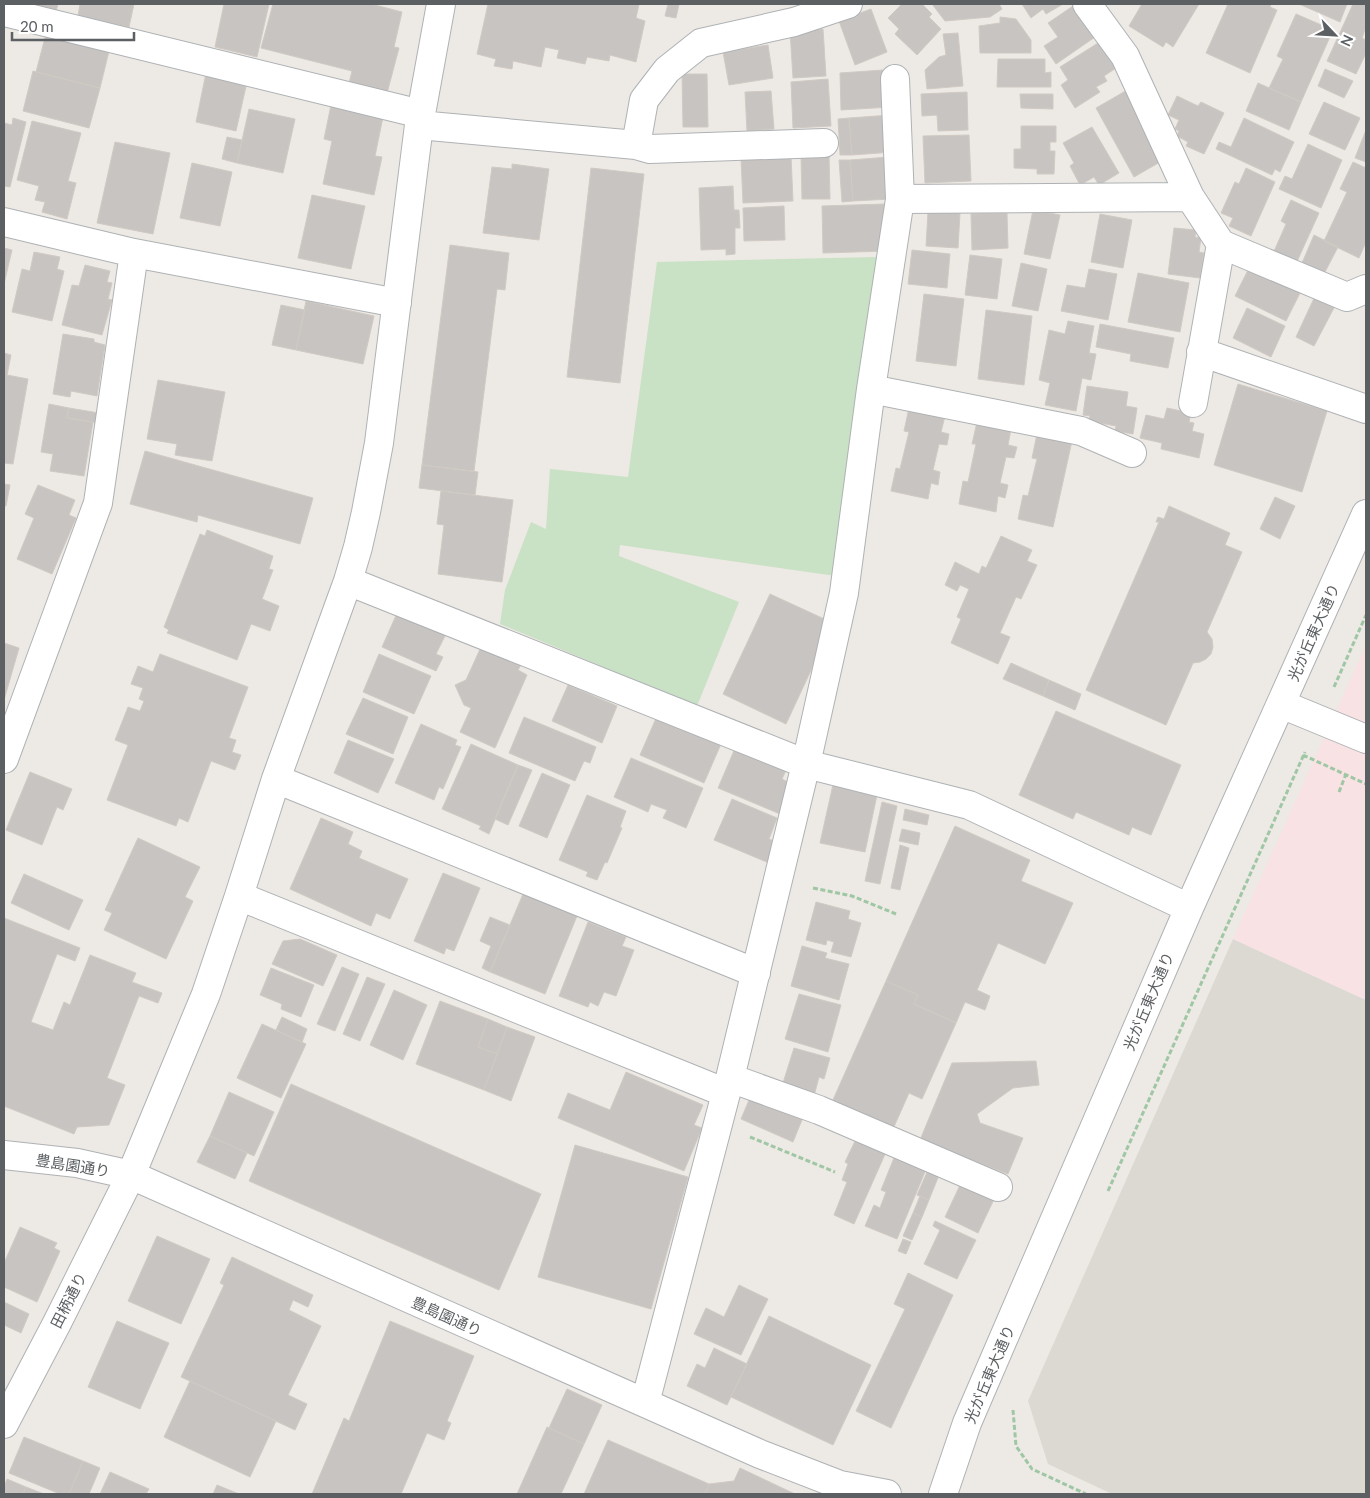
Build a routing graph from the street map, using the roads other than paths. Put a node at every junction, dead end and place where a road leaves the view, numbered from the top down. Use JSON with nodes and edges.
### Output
{"nodes":[{"id":1,"x":441,"y":4,"type":"edge"},
{"id":2,"x":848,"y":4,"type":"edge"},
{"id":3,"x":1087,"y":4,"type":"edge"},
{"id":4,"x":4,"y":12,"type":"edge"},
{"id":5,"x":896,"y":79,"type":"dead end"},
{"id":6,"x":420,"y":120,"type":"junction"},
{"id":7,"x":824,"y":143,"type":"dead end"},
{"id":8,"x":636,"y":145,"type":"junction"},
{"id":9,"x":1190,"y":197,"type":"junction"},
{"id":10,"x":900,"y":199,"type":"junction"},
{"id":11,"x":4,"y":222,"type":"edge"},
{"id":12,"x":1221,"y":244,"type":"junction"},
{"id":13,"x":134,"y":253,"type":"junction"},
{"id":14,"x":1366,"y":289,"type":"edge"},
{"id":15,"x":397,"y":303,"type":"junction"},
{"id":16,"x":1202,"y":352,"type":"junction"},
{"id":17,"x":871,"y":389,"type":"junction"},
{"id":18,"x":1193,"y":403,"type":"dead end"},
{"id":19,"x":1366,"y":409,"type":"edge"},
{"id":20,"x":1132,"y":453,"type":"dead end"},
{"id":21,"x":1366,"y":514,"type":"edge"},
{"id":22,"x":348,"y":581,"type":"junction"},
{"id":23,"x":1281,"y":704,"type":"junction"},
{"id":24,"x":1363,"y":737,"type":"edge"},
{"id":25,"x":4,"y":759,"type":"edge"},
{"id":26,"x":806,"y":764,"type":"junction"},
{"id":27,"x":276,"y":779,"type":"junction"},
{"id":28,"x":239,"y":896,"type":"junction"},
{"id":29,"x":1189,"y":908,"type":"junction"},
{"id":30,"x":756,"y":973,"type":"junction"},
{"id":31,"x":728,"y":1086,"type":"junction"},
{"id":32,"x":4,"y":1156,"type":"edge"},
{"id":33,"x":131,"y":1175,"type":"junction"},
{"id":34,"x":998,"y":1187,"type":"dead end"},
{"id":35,"x":644,"y":1403,"type":"junction"},
{"id":36,"x":4,"y":1424,"type":"edge"},
{"id":37,"x":887,"y":1494,"type":"edge"},
{"id":38,"x":943,"y":1494,"type":"edge"}],
"edges":[{"from":1,"to":6,"type":"street","name":"田柄通り"},
{"from":2,"to":8,"type":"street"},
{"from":3,"to":9,"type":"street"},
{"from":4,"to":6,"type":"street"},
{"from":5,"to":10,"type":"street"},
{"from":6,"to":8,"type":"street"},
{"from":6,"to":15,"type":"street","name":"田柄通り"},
{"from":7,"to":8,"type":"street"},
{"from":9,"to":10,"type":"street"},
{"from":9,"to":12,"type":"street"},
{"from":10,"to":17,"type":"street"},
{"from":11,"to":13,"type":"street"},
{"from":12,"to":14,"type":"street"},
{"from":12,"to":16,"type":"street"},
{"from":13,"to":15,"type":"street"},
{"from":13,"to":25,"type":"street"},
{"from":15,"to":22,"type":"street","name":"田柄通り"},
{"from":16,"to":18,"type":"street"},
{"from":16,"to":19,"type":"street"},
{"from":17,"to":20,"type":"street"},
{"from":17,"to":26,"type":"street"},
{"from":21,"to":23,"type":"street","name":"光が丘東大通り"},
{"from":22,"to":26,"type":"street"},
{"from":22,"to":27,"type":"street","name":"田柄通り"},
{"from":23,"to":24,"type":"street"},
{"from":23,"to":29,"type":"street","name":"光が丘東大通り"},
{"from":26,"to":29,"type":"street"},
{"from":26,"to":30,"type":"street"},
{"from":27,"to":28,"type":"street","name":"田柄通り"},
{"from":27,"to":30,"type":"street"},
{"from":28,"to":31,"type":"street"},
{"from":28,"to":33,"type":"street","name":"田柄通り"},
{"from":29,"to":38,"type":"street","name":"光が丘東大通り"},
{"from":30,"to":31,"type":"street"},
{"from":31,"to":34,"type":"street"},
{"from":31,"to":35,"type":"street"},
{"from":32,"to":33,"type":"street","name":"豊島園通り"},
{"from":33,"to":35,"type":"street","name":"豊島園通り"},
{"from":33,"to":36,"type":"street","name":"田柄通り"},
{"from":35,"to":37,"type":"street","name":"豊島園通り"}]}
